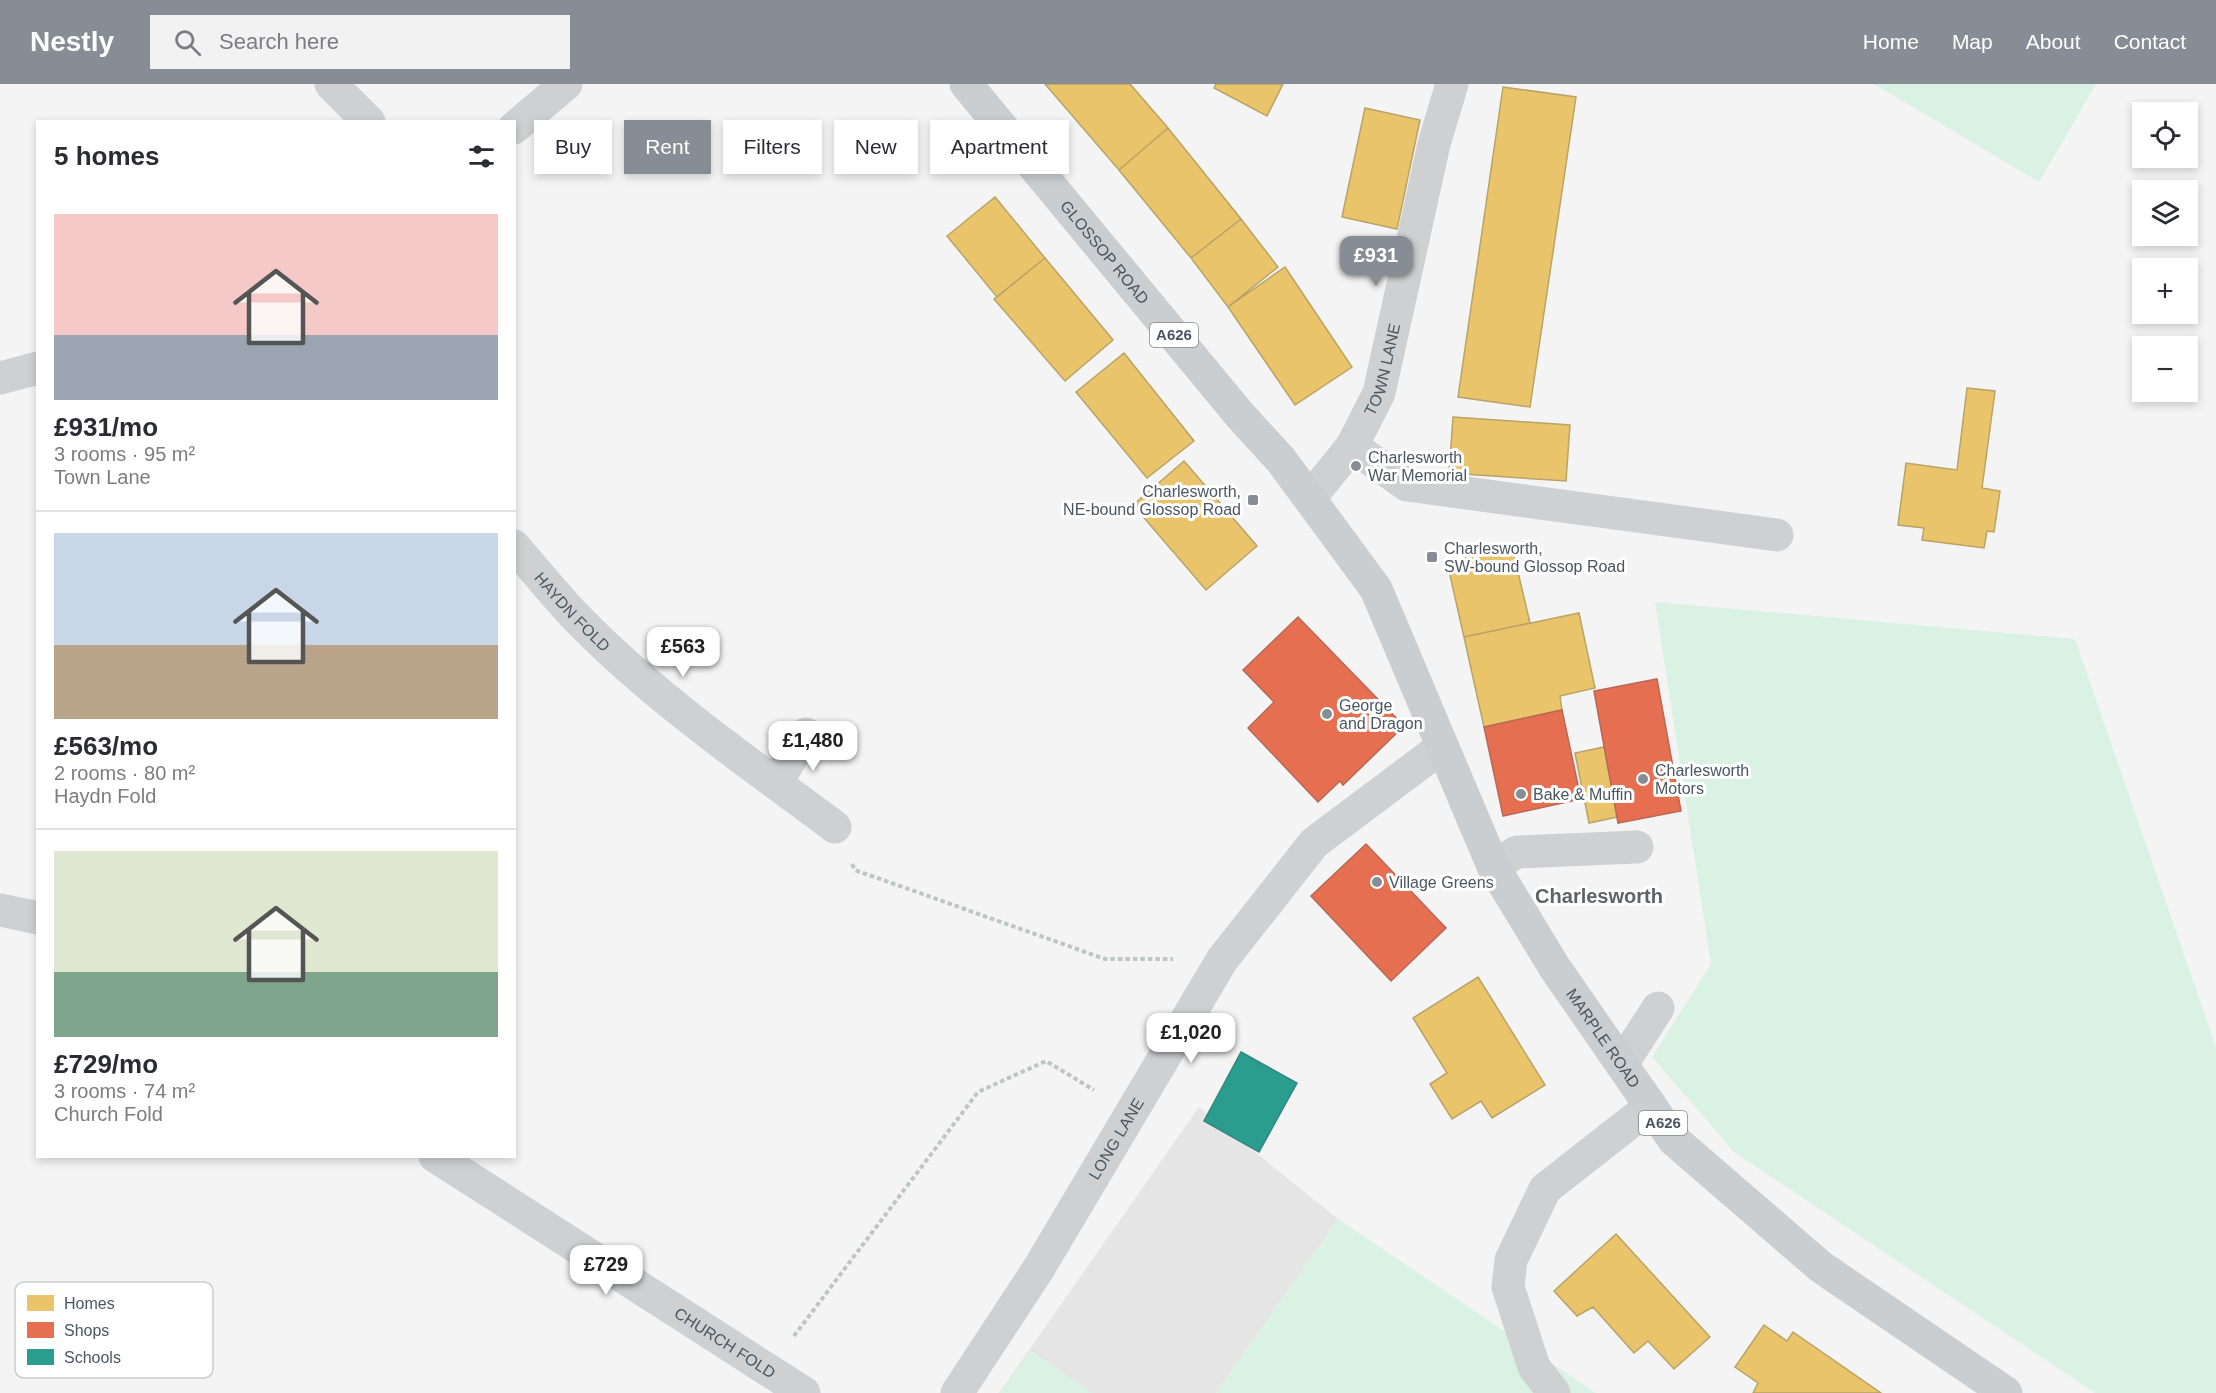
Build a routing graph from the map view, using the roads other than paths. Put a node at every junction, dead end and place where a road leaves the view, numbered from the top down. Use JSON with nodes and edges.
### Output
{"nodes":[{"id":1,"x":331,"y":84,"type":"edge"},
{"id":2,"x":566,"y":84,"type":"edge"},
{"id":3,"x":966,"y":84,"type":"edge"},
{"id":4,"x":1452,"y":84,"type":"edge"},
{"id":5,"x":367,"y":120,"type":"edge"},
{"id":6,"x":516,"y":126,"type":"edge"},
{"id":7,"x":36,"y":369,"type":"edge"},
{"id":8,"x":0,"y":378,"type":"edge"},
{"id":9,"x":1352,"y":446,"type":"junction"},
{"id":10,"x":1310,"y":498,"type":"junction"},
{"id":11,"x":1777,"y":535,"type":"dead end"},
{"id":12,"x":516,"y":548,"type":"edge"},
{"id":13,"x":1376,"y":589,"type":"joint"},
{"id":14,"x":806,"y":734,"type":"dead end"},
{"id":15,"x":1442,"y":747,"type":"junction"},
{"id":16,"x":776,"y":783,"type":"junction"},
{"id":17,"x":835,"y":827,"type":"road end"},
{"id":18,"x":1637,"y":847,"type":"dead end"},
{"id":19,"x":1493,"y":866,"type":"junction"},
{"id":20,"x":0,"y":910,"type":"edge"},
{"id":21,"x":36,"y":918,"type":"edge"},
{"id":22,"x":1658,"y":1008,"type":"dead end"},
{"id":23,"x":1622,"y":1064,"type":"junction"},
{"id":24,"x":1651,"y":1106,"type":"junction"},
{"id":25,"x":438,"y":1158,"type":"edge"},
{"id":26,"x":804,"y":1393,"type":"edge"},
{"id":27,"x":957,"y":1393,"type":"edge"},
{"id":28,"x":1554,"y":1393,"type":"edge"},
{"id":29,"x":2006,"y":1393,"type":"edge"}],
"edges":[{"from":1,"to":5,"type":"street"},
{"from":2,"to":6,"type":"street"},
{"from":3,"to":10,"type":"main road","name":"GLOSSOP ROAD","number":"A626"},
{"from":4,"to":9,"type":"street","name":"TOWN LANE"},
{"from":7,"to":8,"type":"street"},
{"from":9,"to":10,"type":"street","name":"TOWN LANE"},
{"from":9,"to":11,"type":"street"},
{"from":10,"to":13,"type":"main road","name":"GLOSSOP ROAD","number":"A626"},
{"from":12,"to":16,"type":"street","name":"HAYDN FOLD"},
{"from":13,"to":15,"type":"main road","name":"MARPLE ROAD","number":"A626"},
{"from":14,"to":16,"type":"street"},
{"from":15,"to":19,"type":"main road","name":"MARPLE ROAD","number":"A626"},
{"from":15,"to":27,"type":"street","name":"LONG LANE"},
{"from":16,"to":17,"type":"street","name":"HAYDN FOLD"},
{"from":18,"to":19,"type":"street"},
{"from":19,"to":23,"type":"main road","name":"MARPLE ROAD","number":"A626"},
{"from":20,"to":21,"type":"street"},
{"from":22,"to":23,"type":"street"},
{"from":23,"to":24,"type":"main road","name":"MARPLE ROAD","number":"A626"},
{"from":24,"to":28,"type":"street"},
{"from":24,"to":29,"type":"main road","name":"MARPLE ROAD","number":"A626"},
{"from":25,"to":26,"type":"street","name":"CHURCH FOLD"}]}
